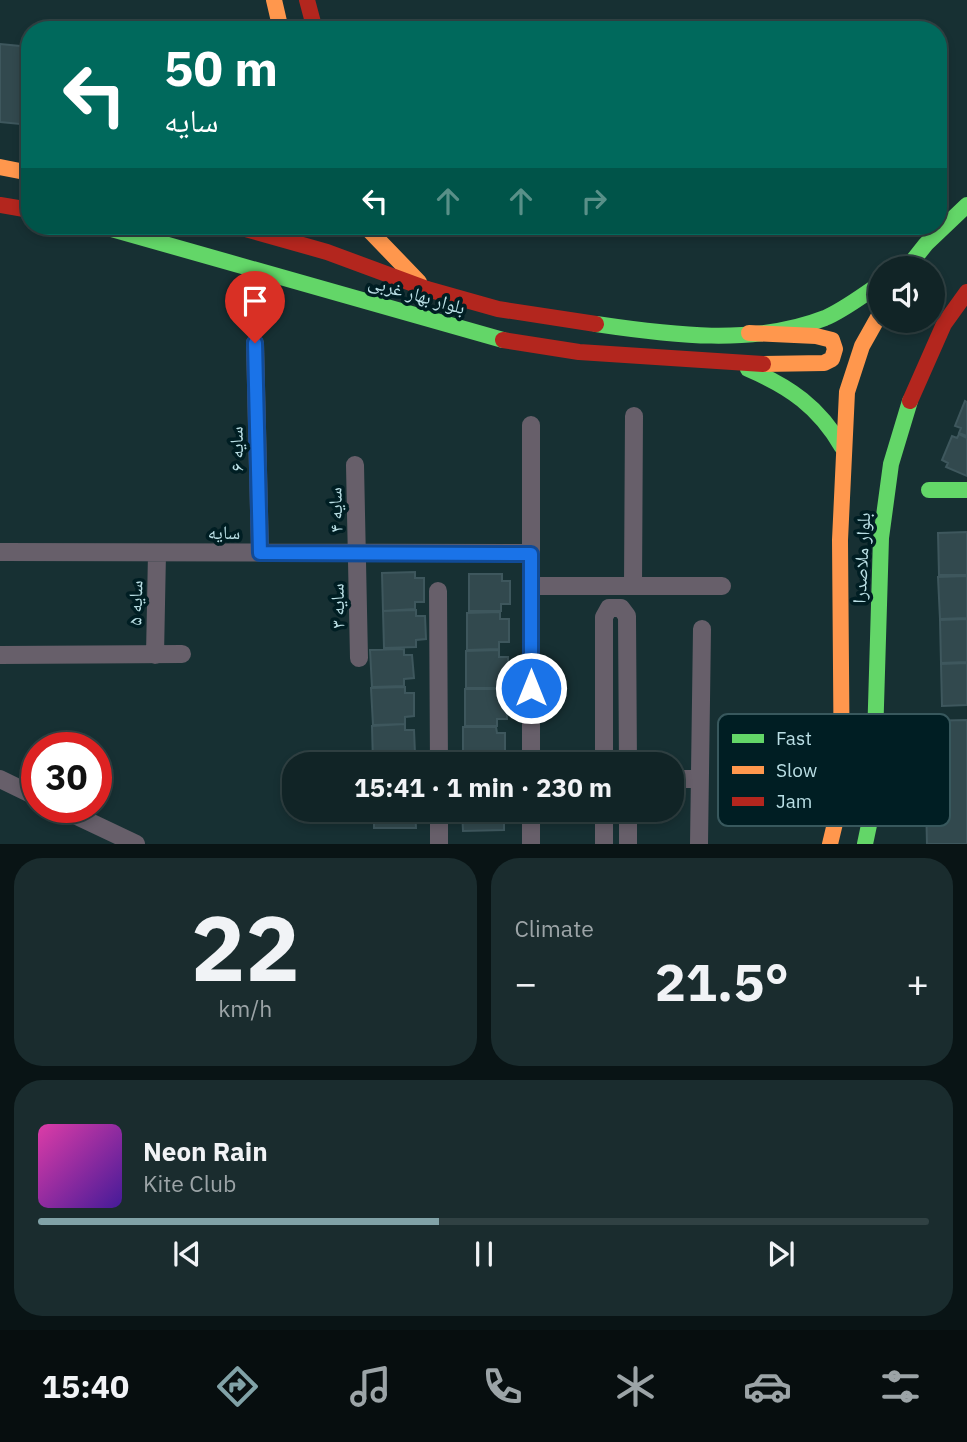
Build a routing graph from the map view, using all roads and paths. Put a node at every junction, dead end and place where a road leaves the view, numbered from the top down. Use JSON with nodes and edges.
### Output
{"nodes":[{"id":1,"x":274,"y":0,"type":"edge"},
{"id":2,"x":307,"y":0,"type":"edge"},
{"id":3,"x":279,"y":21,"type":"edge"},
{"id":4,"x":313,"y":21,"type":"edge"},
{"id":5,"x":0,"y":167,"type":"edge"},
{"id":6,"x":21,"y":171,"type":"edge"},
{"id":7,"x":0,"y":205,"type":"edge"},
{"id":8,"x":967,"y":205,"type":"edge"},
{"id":9,"x":21,"y":208,"type":"edge"},
{"id":10,"x":947,"y":226,"type":"edge"},
{"id":11,"x":132,"y":235,"type":"edge"},
{"id":12,"x":267,"y":235,"type":"edge"},
{"id":13,"x":374,"y":235,"type":"edge"},
{"id":14,"x":938,"y":235,"type":"edge"},
{"id":15,"x":918,"y":256,"type":"edge"},
{"id":16,"x":426,"y":289,"type":"junction"},
{"id":17,"x":868,"y":291,"type":"edge"},
{"id":18,"x":967,"y":292,"type":"edge"},
{"id":19,"x":869,"y":333,"type":"edge"},
{"id":20,"x":749,"y":334,"type":"junction"},
{"id":21,"x":255,"y":343,"type":"dead end"},
{"id":22,"x":728,"y":362,"type":"junction"},
{"id":23,"x":634,"y":416,"type":"dead end"},
{"id":24,"x":531,"y":425,"type":"dead end"},
{"id":25,"x":842,"y":447,"type":"junction"},
{"id":26,"x":355,"y":465,"type":"dead end"},
{"id":27,"x":929,"y":490,"type":"dead end"},
{"id":28,"x":967,"y":490,"type":"edge"},
{"id":29,"x":0,"y":552,"type":"edge"},
{"id":30,"x":157,"y":553,"type":"junction"},
{"id":31,"x":260,"y":553,"type":"junction"},
{"id":32,"x":357,"y":553,"type":"junction"},
{"id":33,"x":531,"y":554,"type":"junction"},
{"id":34,"x":531,"y":586,"type":"junction"},
{"id":35,"x":633,"y":586,"type":"junction"},
{"id":36,"x":723,"y":586,"type":"dead end"},
{"id":37,"x":438,"y":591,"type":"dead end"},
{"id":38,"x":702,"y":629,"type":"dead end"},
{"id":39,"x":182,"y":654,"type":"dead end"},
{"id":40,"x":0,"y":655,"type":"edge"},
{"id":41,"x":155,"y":655,"type":"junction"},
{"id":42,"x":359,"y":658,"type":"dead end"},
{"id":43,"x":842,"y":714,"type":"edge"},
{"id":44,"x":876,"y":714,"type":"edge"},
{"id":45,"x":439,"y":752,"type":"edge"},
{"id":46,"x":531,"y":752,"type":"edge"},
{"id":47,"x":604,"y":752,"type":"edge"},
{"id":48,"x":628,"y":752,"type":"edge"},
{"id":49,"x":0,"y":779,"type":"edge"},
{"id":50,"x":684,"y":779,"type":"edge"},
{"id":51,"x":700,"y":779,"type":"junction"},
{"id":52,"x":21,"y":789,"type":"edge"},
{"id":53,"x":439,"y":822,"type":"edge"},
{"id":54,"x":531,"y":822,"type":"edge"},
{"id":55,"x":604,"y":822,"type":"edge"},
{"id":56,"x":628,"y":822,"type":"edge"},
{"id":57,"x":91,"y":823,"type":"edge"},
{"id":58,"x":834,"y":826,"type":"edge"},
{"id":59,"x":869,"y":826,"type":"edge"},
{"id":60,"x":135,"y":844,"type":"edge"},
{"id":61,"x":439,"y":844,"type":"edge"},
{"id":62,"x":531,"y":844,"type":"edge"},
{"id":63,"x":604,"y":844,"type":"edge"},
{"id":64,"x":628,"y":844,"type":"edge"},
{"id":65,"x":699,"y":844,"type":"edge"},
{"id":66,"x":830,"y":844,"type":"edge"},
{"id":67,"x":865,"y":844,"type":"edge"}],
"edges":[{"from":1,"to":3,"type":"main road"},
{"from":2,"to":4,"type":"main road"},
{"from":5,"to":6,"type":"main road"},
{"from":7,"to":9,"type":"main road"},
{"from":8,"to":10,"type":"main road"},
{"from":11,"to":22,"type":"main road","name":"بلوار بهار غربی"},
{"from":12,"to":16,"type":"main road","name":"بلوار بهار غربی"},
{"from":13,"to":16,"type":"main road"},
{"from":14,"to":15,"type":"main road"},
{"from":16,"to":20,"type":"main road","name":"بلوار بهار غربی"},
{"from":17,"to":20,"type":"main road"},
{"from":18,"to":44,"type":"main road","name":"بلوار ملاصدرا"},
{"from":19,"to":25,"type":"main road","name":"بلوار ملاصدرا"},
{"from":20,"to":22,"type":"main road","name":"بلوار بهار غربی"},
{"from":21,"to":31,"type":"street","name":"سایه ۶"},
{"from":22,"to":25,"type":"main road"},
{"from":23,"to":35,"type":"street"},
{"from":24,"to":33,"type":"street"},
{"from":25,"to":43,"type":"main road","name":"بلوار ملاصدرا"},
{"from":26,"to":32,"type":"street","name":"سایه ۴"},
{"from":27,"to":28,"type":"main road"},
{"from":29,"to":30,"type":"street","name":"سایه"},
{"from":30,"to":31,"type":"street","name":"سایه"},
{"from":30,"to":41,"type":"street","name":"سایه ۵"},
{"from":31,"to":32,"type":"street","name":"سایه"},
{"from":32,"to":33,"type":"street","name":"سایه"},
{"from":32,"to":42,"type":"street","name":"سایه ۳"},
{"from":33,"to":34,"type":"street"},
{"from":34,"to":35,"type":"street"},
{"from":34,"to":46,"type":"street"},
{"from":35,"to":36,"type":"street"},
{"from":37,"to":45,"type":"street"},
{"from":38,"to":51,"type":"street"},
{"from":39,"to":41,"type":"street"},
{"from":40,"to":41,"type":"street"},
{"from":47,"to":48,"type":"street"},
{"from":49,"to":52,"type":"street"},
{"from":50,"to":51,"type":"street"},
{"from":51,"to":65,"type":"street"},
{"from":53,"to":61,"type":"street"},
{"from":54,"to":62,"type":"street"},
{"from":55,"to":63,"type":"street"},
{"from":56,"to":64,"type":"street"},
{"from":57,"to":60,"type":"street"},
{"from":58,"to":66,"type":"main road","name":"بلوار ملاصدرا"},
{"from":59,"to":67,"type":"main road","name":"بلوار ملاصدرا"}]}
